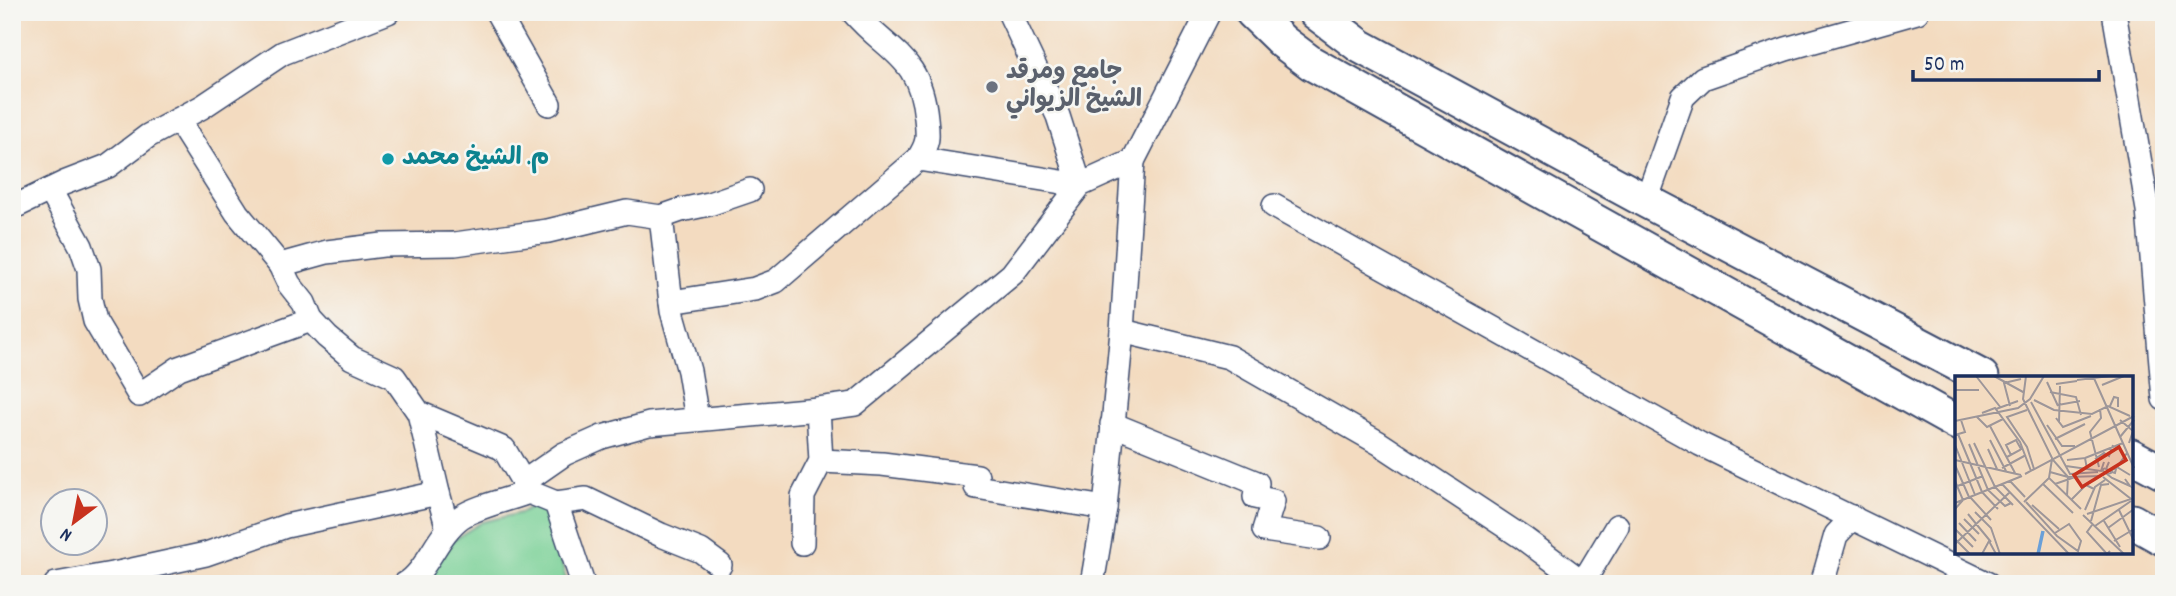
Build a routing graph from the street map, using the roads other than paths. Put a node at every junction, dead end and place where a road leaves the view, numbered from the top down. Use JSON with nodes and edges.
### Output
{"nodes":[{"id":1,"x":388,"y":12,"type":"edge"},
{"id":2,"x":497,"y":12,"type":"edge"},
{"id":3,"x":853,"y":12,"type":"edge"},
{"id":4,"x":1009,"y":12,"type":"edge"},
{"id":5,"x":1209,"y":12,"type":"edge"},
{"id":6,"x":1252,"y":12,"type":"edge"},
{"id":7,"x":1315,"y":12,"type":"edge"},
{"id":8,"x":1917,"y":12,"type":"edge"},
{"id":9,"x":2114,"y":12,"type":"edge"},
{"id":10,"x":548,"y":104,"type":"dead end"},
{"id":11,"x":178,"y":120,"type":"junction"},
{"id":12,"x":918,"y":159,"type":"junction"},
{"id":13,"x":1133,"y":161,"type":"junction"},
{"id":14,"x":1080,"y":185,"type":"junction"},
{"id":15,"x":51,"y":190,"type":"junction"},
{"id":16,"x":750,"y":190,"type":"dead end"},
{"id":17,"x":1646,"y":201,"type":"junction"},
{"id":18,"x":2156,"y":205,"type":"edge"},
{"id":19,"x":1274,"y":206,"type":"dead end"},
{"id":20,"x":12,"y":208,"type":"edge"},
{"id":21,"x":661,"y":217,"type":"junction"},
{"id":22,"x":280,"y":265,"type":"junction"},
{"id":23,"x":671,"y":302,"type":"junction"},
{"id":24,"x":311,"y":320,"type":"junction"},
{"id":25,"x":1122,"y":331,"type":"junction"},
{"id":26,"x":1980,"y":376,"type":"edge"},
{"id":27,"x":2164,"y":400,"type":"edge"},
{"id":28,"x":818,"y":408,"type":"junction"},
{"id":29,"x":419,"y":413,"type":"junction"},
{"id":30,"x":697,"y":419,"type":"junction"},
{"id":31,"x":1955,"y":422,"type":"edge"},
{"id":32,"x":1112,"y":424,"type":"junction"},
{"id":33,"x":2134,"y":457,"type":"edge"},
{"id":34,"x":821,"y":461,"type":"junction"},
{"id":35,"x":2164,"y":473,"type":"edge"},
{"id":36,"x":528,"y":492,"type":"junction"},
{"id":37,"x":438,"y":493,"type":"junction"},
{"id":38,"x":555,"y":503,"type":"junction"},
{"id":39,"x":1105,"y":508,"type":"junction"},
{"id":40,"x":1853,"y":517,"type":"junction"},
{"id":41,"x":2134,"y":522,"type":"edge"},
{"id":42,"x":1617,"y":526,"type":"dead end"},
{"id":43,"x":449,"y":529,"type":"junction"},
{"id":44,"x":1319,"y":538,"type":"dead end"},
{"id":45,"x":2164,"y":538,"type":"edge"},
{"id":46,"x":802,"y":543,"type":"dead end"},
{"id":47,"x":720,"y":565,"type":"dead end"},
{"id":48,"x":124,"y":578,"type":"edge"},
{"id":49,"x":412,"y":582,"type":"edge"},
{"id":50,"x":1584,"y":583,"type":"edge"},
{"id":51,"x":56,"y":584,"type":"edge"},
{"id":52,"x":583,"y":584,"type":"edge"},
{"id":53,"x":1092,"y":584,"type":"edge"},
{"id":54,"x":1822,"y":584,"type":"edge"},
{"id":55,"x":1988,"y":584,"type":"edge"}],
"edges":[{"from":1,"to":11,"type":"street"},
{"from":2,"to":10,"type":"street"},
{"from":3,"to":12,"type":"street"},
{"from":4,"to":14,"type":"street"},
{"from":5,"to":13,"type":"street"},
{"from":6,"to":31,"type":"main road"},
{"from":7,"to":17,"type":"main road"},
{"from":8,"to":17,"type":"street"},
{"from":9,"to":18,"type":"street"},
{"from":11,"to":15,"type":"street"},
{"from":11,"to":22,"type":"street"},
{"from":12,"to":14,"type":"street"},
{"from":12,"to":23,"type":"street"},
{"from":13,"to":14,"type":"street"},
{"from":13,"to":25,"type":"street"},
{"from":14,"to":28,"type":"street"},
{"from":15,"to":20,"type":"street"},
{"from":15,"to":24,"type":"street"},
{"from":16,"to":21,"type":"street"},
{"from":17,"to":26,"type":"main road"},
{"from":18,"to":27,"type":"street"},
{"from":19,"to":40,"type":"street"},
{"from":21,"to":22,"type":"street"},
{"from":21,"to":23,"type":"street"},
{"from":22,"to":24,"type":"street"},
{"from":23,"to":30,"type":"street"},
{"from":24,"to":29,"type":"street"},
{"from":25,"to":32,"type":"street"},
{"from":25,"to":50,"type":"street"},
{"from":28,"to":30,"type":"street"},
{"from":28,"to":34,"type":"street"},
{"from":29,"to":36,"type":"street"},
{"from":29,"to":37,"type":"street"},
{"from":30,"to":36,"type":"street"},
{"from":32,"to":39,"type":"street"},
{"from":32,"to":44,"type":"street"},
{"from":33,"to":35,"type":"main road"},
{"from":34,"to":39,"type":"street"},
{"from":34,"to":46,"type":"street"},
{"from":36,"to":38,"type":"street"},
{"from":36,"to":43,"type":"street"},
{"from":37,"to":43,"type":"street"},
{"from":37,"to":48,"type":"street"},
{"from":38,"to":47,"type":"street"},
{"from":38,"to":52,"type":"street"},
{"from":39,"to":53,"type":"street"},
{"from":40,"to":54,"type":"street"},
{"from":40,"to":55,"type":"street"},
{"from":41,"to":45,"type":"main road"},
{"from":42,"to":50,"type":"street"},
{"from":43,"to":49,"type":"street"},
{"from":48,"to":51,"type":"street"}]}
